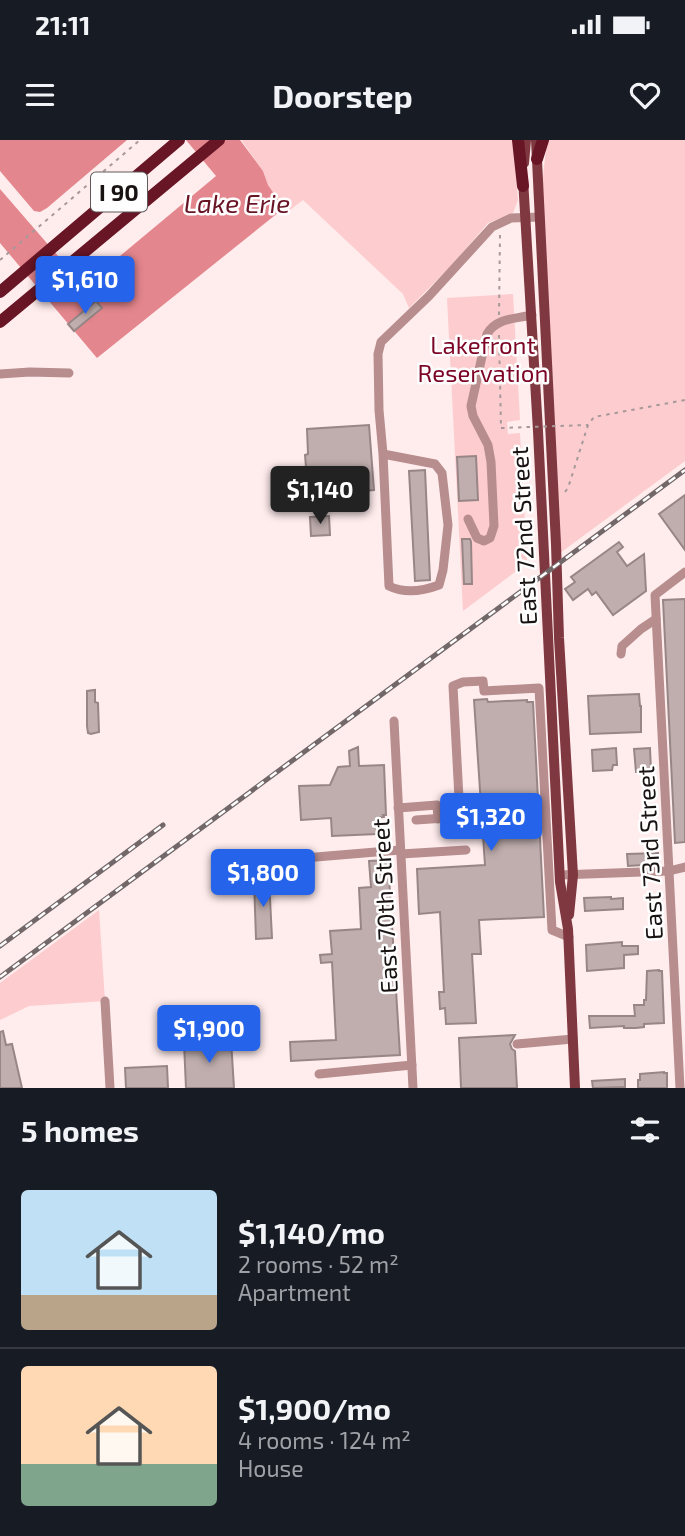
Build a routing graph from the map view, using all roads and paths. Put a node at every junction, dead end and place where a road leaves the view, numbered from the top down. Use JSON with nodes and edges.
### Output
{"nodes":[{"id":1,"x":140,"y":140,"type":"edge"},
{"id":2,"x":219,"y":140,"type":"edge"},
{"id":3,"x":227,"y":140,"type":"edge"},
{"id":4,"x":518,"y":140,"type":"edge"},
{"id":5,"x":526,"y":140,"type":"edge"},
{"id":6,"x":536,"y":140,"type":"edge"},
{"id":7,"x":543,"y":140,"type":"edge"},
{"id":8,"x":175,"y":144,"type":"edge"},
{"id":9,"x":537,"y":159,"type":"junction"},
{"id":10,"x":187,"y":167,"type":"junction"},
{"id":11,"x":523,"y":187,"type":"junction"},
{"id":12,"x":540,"y":217,"type":"junction"},
{"id":13,"x":525,"y":218,"type":"junction"},
{"id":14,"x":0,"y":260,"type":"edge"},
{"id":15,"x":3,"y":290,"type":"edge"},
{"id":16,"x":532,"y":315,"type":"junction"},
{"id":17,"x":545,"y":315,"type":"junction"},
{"id":18,"x":0,"y":322,"type":"edge"},
{"id":19,"x":69,"y":373,"type":"dead end"},
{"id":20,"x":0,"y":374,"type":"edge"},
{"id":21,"x":685,"y":400,"type":"edge"},
{"id":22,"x":588,"y":425,"type":"junction"},
{"id":23,"x":501,"y":428,"type":"dead end"},
{"id":24,"x":383,"y":454,"type":"junction"},
{"id":25,"x":565,"y":492,"type":"dead end"},
{"id":26,"x":468,"y":519,"type":"dead end"},
{"id":27,"x":685,"y":572,"type":"edge"},
{"id":28,"x":656,"y":617,"type":"junction"},
{"id":29,"x":621,"y":654,"type":"dead end"},
{"id":30,"x":394,"y":722,"type":"dead end"},
{"id":31,"x":398,"y":808,"type":"junction"},
{"id":32,"x":438,"y":819,"type":"junction"},
{"id":33,"x":416,"y":820,"type":"dead end"},
{"id":34,"x":466,"y":850,"type":"dead end"},
{"id":35,"x":401,"y":852,"type":"junction"},
{"id":36,"x":280,"y":860,"type":"dead end"},
{"id":37,"x":685,"y":867,"type":"edge"},
{"id":38,"x":669,"y":871,"type":"junction"},
{"id":39,"x":560,"y":875,"type":"junction"},
{"id":40,"x":573,"y":875,"type":"junction"},
{"id":41,"x":568,"y":933,"type":"junction"},
{"id":42,"x":105,"y":1001,"type":"dead end"},
{"id":43,"x":573,"y":1040,"type":"junction"},
{"id":44,"x":517,"y":1044,"type":"dead end"},
{"id":45,"x":412,"y":1065,"type":"junction"},
{"id":46,"x":318,"y":1074,"type":"dead end"},
{"id":47,"x":110,"y":1088,"type":"edge"},
{"id":48,"x":413,"y":1088,"type":"edge"},
{"id":49,"x":575,"y":1088,"type":"edge"},
{"id":50,"x":680,"y":1088,"type":"edge"}],
"edges":[{"from":1,"to":14,"type":"path"},
{"from":2,"to":10,"type":"highway","number":"I 90"},
{"from":3,"to":10,"type":"highway"},
{"from":4,"to":11,"type":"highway"},
{"from":5,"to":11,"type":"main road","name":"East 72nd Street"},
{"from":6,"to":9,"type":"main road","name":"East 72nd Street"},
{"from":7,"to":9,"type":"highway"},
{"from":8,"to":15,"type":"highway","number":"I 90"},
{"from":9,"to":12,"type":"main road","name":"East 72nd Street"},
{"from":10,"to":18,"type":"highway","number":"I 90"},
{"from":11,"to":13,"type":"main road","name":"East 72nd Street"},
{"from":12,"to":13,"type":"street"},
{"from":12,"to":17,"type":"main road","name":"East 72nd Street"},
{"from":13,"to":16,"type":"main road","name":"East 72nd Street"},
{"from":13,"to":24,"type":"street"},
{"from":16,"to":17,"type":"main road"},
{"from":16,"to":26,"type":"street"},
{"from":16,"to":39,"type":"main road","name":"East 72nd Street"},
{"from":17,"to":40,"type":"main road","name":"East 72nd Street"},
{"from":19,"to":20,"type":"street"},
{"from":21,"to":22,"type":"path"},
{"from":22,"to":23,"type":"path","bridge":true},
{"from":22,"to":25,"type":"path"},
{"from":24,"to":24,"type":"street"},
{"from":27,"to":28,"type":"street"},
{"from":28,"to":29,"type":"street"},
{"from":28,"to":38,"type":"street","name":"East 73rd Street"},
{"from":30,"to":31,"type":"street","name":"East 70th Street"},
{"from":31,"to":32,"type":"street"},
{"from":31,"to":35,"type":"street","name":"East 70th Street"},
{"from":32,"to":33,"type":"street"},
{"from":32,"to":41,"type":"street"},
{"from":34,"to":35,"type":"street"},
{"from":35,"to":36,"type":"street"},
{"from":35,"to":45,"type":"street","name":"East 70th Street"},
{"from":37,"to":38,"type":"street"},
{"from":38,"to":40,"type":"street"},
{"from":38,"to":50,"type":"street","name":"East 73rd Street"},
{"from":39,"to":40,"type":"street"},
{"from":39,"to":41,"type":"main road","name":"East 72nd Street"},
{"from":40,"to":41,"type":"main road","name":"East 72nd Street"},
{"from":41,"to":43,"type":"main road","name":"East 72nd Street"},
{"from":42,"to":47,"type":"street"},
{"from":43,"to":44,"type":"street"},
{"from":43,"to":49,"type":"main road","name":"East 72nd Street"},
{"from":45,"to":46,"type":"street"},
{"from":45,"to":48,"type":"street","name":"East 70th Street"}]}
